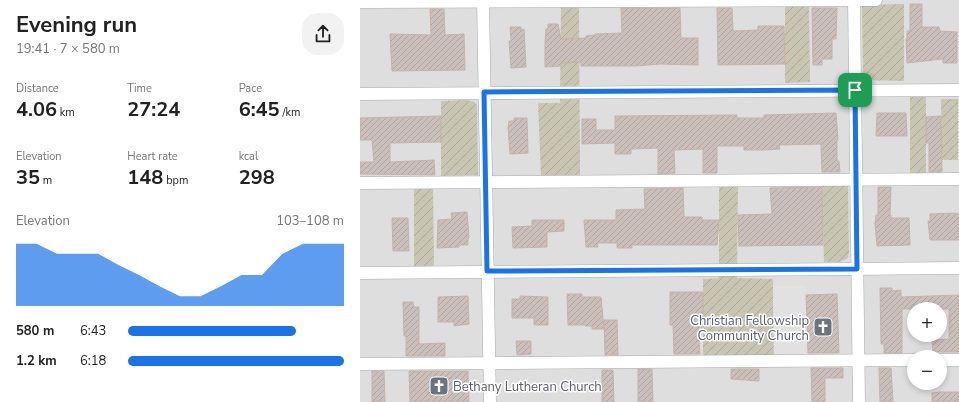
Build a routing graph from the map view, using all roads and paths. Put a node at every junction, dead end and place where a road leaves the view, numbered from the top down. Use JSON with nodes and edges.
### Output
{"nodes":[{"id":1,"x":854,"y":0,"type":"edge"},
{"id":2,"x":876,"y":0,"type":"edge"},
{"id":3,"x":483,"y":1,"type":"edge"},
{"id":4,"x":360,"y":2,"type":"edge"},
{"id":5,"x":855,"y":90,"type":"junction"},
{"id":6,"x":959,"y":90,"type":"edge"},
{"id":7,"x":484,"y":92,"type":"junction"},
{"id":8,"x":360,"y":94,"type":"edge"},
{"id":9,"x":959,"y":179,"type":"edge"},
{"id":10,"x":856,"y":180,"type":"junction"},
{"id":11,"x":485,"y":182,"type":"junction"},
{"id":12,"x":360,"y":183,"type":"edge"},
{"id":13,"x":959,"y":268,"type":"edge"},
{"id":14,"x":857,"y":269,"type":"junction"},
{"id":15,"x":487,"y":271,"type":"junction"},
{"id":16,"x":360,"y":273,"type":"edge"},
{"id":17,"x":859,"y":360,"type":"junction"},
{"id":18,"x":907,"y":360,"type":"edge"},
{"id":19,"x":947,"y":360,"type":"edge"},
{"id":20,"x":959,"y":360,"type":"edge"},
{"id":21,"x":489,"y":363,"type":"junction"},
{"id":22,"x":360,"y":364,"type":"edge"},
{"id":23,"x":490,"y":402,"type":"edge"},
{"id":24,"x":859,"y":402,"type":"edge"}],
"edges":[{"from":1,"to":2,"type":"street"},
{"from":1,"to":3,"type":"street"},
{"from":1,"to":5,"type":"street"},
{"from":3,"to":4,"type":"street"},
{"from":3,"to":7,"type":"street"},
{"from":5,"to":6,"type":"street"},
{"from":5,"to":7,"type":"street"},
{"from":5,"to":10,"type":"street"},
{"from":7,"to":8,"type":"street"},
{"from":7,"to":11,"type":"street"},
{"from":9,"to":10,"type":"street"},
{"from":10,"to":11,"type":"street"},
{"from":10,"to":14,"type":"street"},
{"from":11,"to":12,"type":"street"},
{"from":11,"to":15,"type":"street"},
{"from":13,"to":14,"type":"street"},
{"from":14,"to":15,"type":"street"},
{"from":14,"to":17,"type":"street"},
{"from":15,"to":16,"type":"street"},
{"from":15,"to":21,"type":"street"},
{"from":17,"to":18,"type":"street"},
{"from":17,"to":21,"type":"street"},
{"from":17,"to":24,"type":"street"},
{"from":19,"to":20,"type":"street"},
{"from":21,"to":22,"type":"street"},
{"from":21,"to":23,"type":"street"}]}
